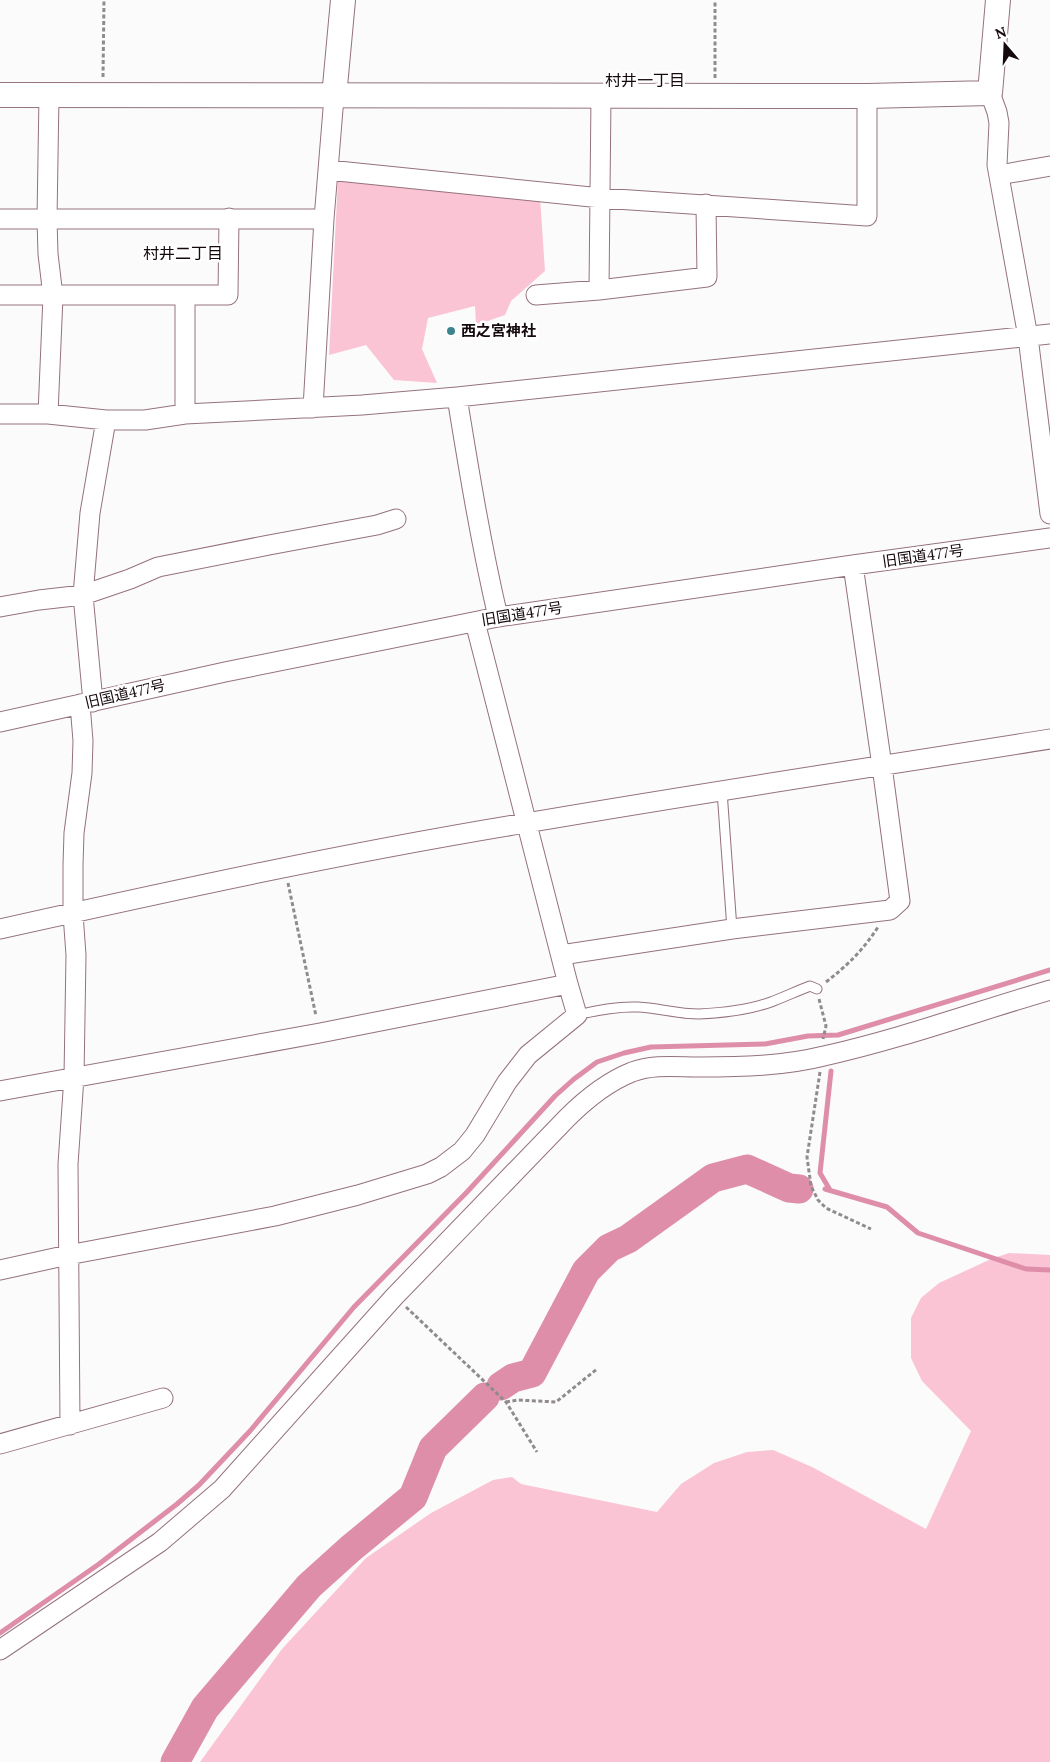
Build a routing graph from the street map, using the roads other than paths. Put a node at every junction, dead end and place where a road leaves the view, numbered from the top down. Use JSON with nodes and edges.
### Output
{"nodes":[{"id":1,"x":343,"y":0,"type":"edge"},
{"id":2,"x":998,"y":0,"type":"edge"},
{"id":3,"x":990,"y":93,"type":"junction"},
{"id":4,"x":0,"y":95,"type":"edge"},
{"id":5,"x":49,"y":95,"type":"junction"},
{"id":6,"x":601,"y":96,"type":"junction"},
{"id":7,"x":867,"y":96,"type":"junction"},
{"id":8,"x":334,"y":97,"type":"junction"},
{"id":9,"x":1050,"y":166,"type":"edge"},
{"id":10,"x":328,"y":170,"type":"junction"},
{"id":11,"x":999,"y":175,"type":"junction"},
{"id":12,"x":601,"y":198,"type":"junction"},
{"id":13,"x":706,"y":204,"type":"junction"},
{"id":14,"x":229,"y":218,"type":"junction"},
{"id":15,"x":0,"y":219,"type":"edge"},
{"id":16,"x":47,"y":219,"type":"junction"},
{"id":17,"x":324,"y":219,"type":"junction"},
{"id":18,"x":599,"y":290,"type":"junction"},
{"id":19,"x":0,"y":295,"type":"edge"},
{"id":20,"x":185,"y":295,"type":"junction"},
{"id":21,"x":536,"y":295,"type":"dead end"},
{"id":22,"x":53,"y":296,"type":"junction"},
{"id":23,"x":1050,"y":334,"type":"edge"},
{"id":24,"x":1028,"y":337,"type":"junction"},
{"id":25,"x":457,"y":397,"type":"junction"},
{"id":26,"x":313,"y":408,"type":"junction"},
{"id":27,"x":0,"y":414,"type":"edge"},
{"id":28,"x":48,"y":414,"type":"junction"},
{"id":29,"x":185,"y":414,"type":"junction"},
{"id":30,"x":106,"y":420,"type":"junction"},
{"id":31,"x":1050,"y":514,"type":"edge"},
{"id":32,"x":396,"y":519,"type":"dead end"},
{"id":33,"x":1050,"y":538,"type":"edge"},
{"id":34,"x":853,"y":565,"type":"junction"},
{"id":35,"x":83,"y":595,"type":"junction"},
{"id":36,"x":0,"y":607,"type":"edge"},
{"id":37,"x":498,"y":617,"type":"junction"},
{"id":38,"x":475,"y":622,"type":"junction"},
{"id":39,"x":86,"y":703,"type":"junction"},
{"id":40,"x":0,"y":722,"type":"edge"},
{"id":41,"x":1050,"y":739,"type":"edge"},
{"id":42,"x":882,"y":766,"type":"junction"},
{"id":43,"x":722,"y":791,"type":"junction"},
{"id":44,"x":526,"y":822,"type":"junction"},
{"id":45,"x":73,"y":914,"type":"junction"},
{"id":46,"x":732,"y":929,"type":"junction"},
{"id":47,"x":0,"y":930,"type":"edge"},
{"id":48,"x":561,"y":955,"type":"junction"},
{"id":49,"x":568,"y":984,"type":"junction"},
{"id":50,"x":817,"y":989,"type":"road end"},
{"id":51,"x":1050,"y":990,"type":"edge"},
{"id":52,"x":577,"y":1015,"type":"junction"},
{"id":53,"x":74,"y":1077,"type":"junction"},
{"id":54,"x":0,"y":1091,"type":"edge"},
{"id":55,"x":68,"y":1255,"type":"junction"},
{"id":56,"x":0,"y":1270,"type":"edge"},
{"id":57,"x":163,"y":1398,"type":"dead end"},
{"id":58,"x":70,"y":1425,"type":"junction"},
{"id":59,"x":0,"y":1444,"type":"edge"},
{"id":60,"x":0,"y":1650,"type":"edge"}],
"edges":[{"from":1,"to":8,"type":"street"},
{"from":2,"to":3,"type":"street"},
{"from":3,"to":7,"type":"street"},
{"from":3,"to":11,"type":"street"},
{"from":4,"to":5,"type":"street"},
{"from":5,"to":8,"type":"street"},
{"from":5,"to":16,"type":"street"},
{"from":6,"to":7,"type":"street"},
{"from":6,"to":8,"type":"street"},
{"from":6,"to":12,"type":"street"},
{"from":7,"to":13,"type":"street"},
{"from":8,"to":10,"type":"street"},
{"from":9,"to":11,"type":"street"},
{"from":10,"to":12,"type":"street"},
{"from":10,"to":17,"type":"street"},
{"from":11,"to":24,"type":"street"},
{"from":12,"to":13,"type":"street"},
{"from":12,"to":18,"type":"street"},
{"from":13,"to":18,"type":"street"},
{"from":14,"to":16,"type":"street"},
{"from":14,"to":17,"type":"street"},
{"from":14,"to":20,"type":"street"},
{"from":15,"to":16,"type":"street"},
{"from":16,"to":22,"type":"street"},
{"from":17,"to":26,"type":"street"},
{"from":18,"to":21,"type":"street"},
{"from":19,"to":22,"type":"street"},
{"from":20,"to":22,"type":"street"},
{"from":20,"to":29,"type":"street"},
{"from":22,"to":28,"type":"street"},
{"from":23,"to":24,"type":"street"},
{"from":24,"to":25,"type":"street"},
{"from":24,"to":31,"type":"street"},
{"from":25,"to":26,"type":"street"},
{"from":25,"to":37,"type":"street"},
{"from":26,"to":29,"type":"street"},
{"from":27,"to":28,"type":"street"},
{"from":28,"to":30,"type":"street"},
{"from":29,"to":30,"type":"street"},
{"from":30,"to":35,"type":"street"},
{"from":32,"to":35,"type":"street"},
{"from":33,"to":34,"type":"street","name":"旧国道477号"},
{"from":34,"to":37,"type":"street","name":"旧国道477号"},
{"from":34,"to":42,"type":"street"},
{"from":35,"to":36,"type":"street"},
{"from":35,"to":39,"type":"street"},
{"from":37,"to":38,"type":"street","name":"旧国道477号"},
{"from":38,"to":39,"type":"street","name":"旧国道477号"},
{"from":38,"to":44,"type":"street"},
{"from":39,"to":40,"type":"street","name":"旧国道477号"},
{"from":39,"to":45,"type":"street"},
{"from":41,"to":42,"type":"street"},
{"from":42,"to":43,"type":"street"},
{"from":42,"to":46,"type":"street"},
{"from":43,"to":44,"type":"street"},
{"from":43,"to":46,"type":"lane"},
{"from":44,"to":45,"type":"street"},
{"from":44,"to":48,"type":"street"},
{"from":45,"to":47,"type":"street"},
{"from":45,"to":53,"type":"street"},
{"from":46,"to":48,"type":"street"},
{"from":48,"to":49,"type":"street"},
{"from":49,"to":52,"type":"street"},
{"from":49,"to":53,"type":"street"},
{"from":50,"to":52,"type":"lane"},
{"from":51,"to":60,"type":"street"},
{"from":52,"to":55,"type":"street"},
{"from":53,"to":54,"type":"street"},
{"from":53,"to":55,"type":"street"},
{"from":55,"to":56,"type":"street"},
{"from":55,"to":58,"type":"street"},
{"from":57,"to":58,"type":"street"},
{"from":58,"to":59,"type":"street"}]}
